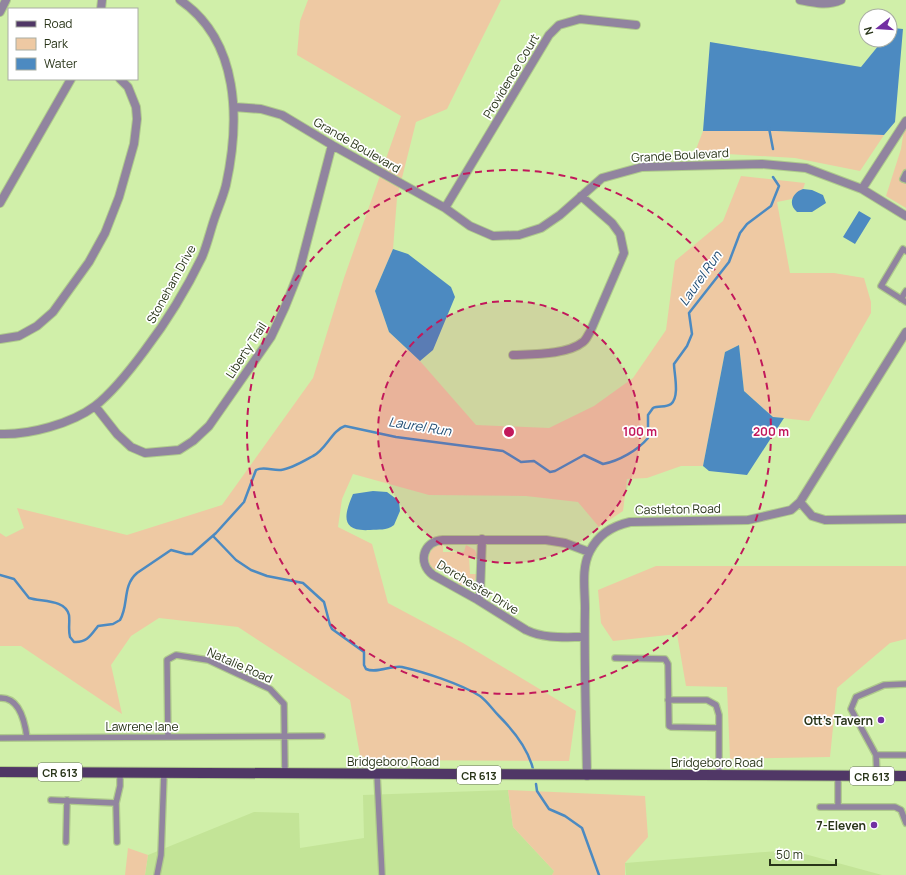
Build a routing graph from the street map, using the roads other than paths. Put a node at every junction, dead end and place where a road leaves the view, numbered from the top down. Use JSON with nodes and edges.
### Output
{"nodes":[{"id":1,"x":6,"y":0,"type":"edge"},
{"id":2,"x":180,"y":0,"type":"edge"},
{"id":3,"x":800,"y":0,"type":"edge"},
{"id":4,"x":841,"y":0,"type":"edge"},
{"id":5,"x":0,"y":12,"type":"edge"},
{"id":6,"x":636,"y":25,"type":"dead end"},
{"id":7,"x":70,"y":80,"type":"edge"},
{"id":8,"x":121,"y":80,"type":"edge"},
{"id":9,"x":234,"y":107,"type":"junction"},
{"id":10,"x":906,"y":121,"type":"edge"},
{"id":11,"x":332,"y":145,"type":"junction"},
{"id":12,"x":906,"y":173,"type":"edge"},
{"id":13,"x":906,"y":180,"type":"edge"},
{"id":14,"x":862,"y":188,"type":"junction"},
{"id":15,"x":581,"y":196,"type":"junction"},
{"id":16,"x":0,"y":203,"type":"edge"},
{"id":17,"x":445,"y":208,"type":"junction"},
{"id":18,"x":906,"y":216,"type":"edge"},
{"id":19,"x":906,"y":251,"type":"edge"},
{"id":20,"x":906,"y":291,"type":"edge"},
{"id":21,"x":904,"y":300,"type":"edge"},
{"id":22,"x":906,"y":332,"type":"edge"},
{"id":23,"x":0,"y":339,"type":"edge"},
{"id":24,"x":513,"y":356,"type":"dead end"},
{"id":25,"x":95,"y":406,"type":"junction"},
{"id":26,"x":0,"y":434,"type":"edge"},
{"id":27,"x":800,"y":502,"type":"junction"},
{"id":28,"x":905,"y":517,"type":"edge"},
{"id":29,"x":482,"y":539,"type":"junction"},
{"id":30,"x":589,"y":552,"type":"junction"},
{"id":31,"x":478,"y":600,"type":"junction"},
{"id":32,"x":584,"y":637,"type":"junction"},
{"id":33,"x":615,"y":658,"type":"dead end"},
{"id":34,"x":906,"y":684,"type":"edge"},
{"id":35,"x":0,"y":698,"type":"edge"},
{"id":36,"x":668,"y":700,"type":"junction"},
{"id":37,"x":719,"y":728,"type":"junction"},
{"id":38,"x":285,"y":736,"type":"junction"},
{"id":39,"x":322,"y":736,"type":"dead end"},
{"id":40,"x":168,"y":737,"type":"junction"},
{"id":41,"x":0,"y":738,"type":"edge"},
{"id":42,"x":27,"y":738,"type":"junction"},
{"id":43,"x":876,"y":755,"type":"junction"},
{"id":44,"x":906,"y":755,"type":"edge"},
{"id":45,"x":0,"y":772,"type":"edge"},
{"id":46,"x":120,"y":773,"type":"junction"},
{"id":47,"x":164,"y":773,"type":"junction"},
{"id":48,"x":285,"y":774,"type":"junction"},
{"id":49,"x":377,"y":774,"type":"junction"},
{"id":50,"x":719,"y":775,"type":"junction"},
{"id":51,"x":587,"y":776,"type":"junction"},
{"id":52,"x":838,"y":776,"type":"junction"},
{"id":53,"x":877,"y":776,"type":"junction"},
{"id":54,"x":906,"y":776,"type":"edge"},
{"id":55,"x":51,"y":800,"type":"dead end"},
{"id":56,"x":67,"y":800,"type":"junction"},
{"id":57,"x":116,"y":802,"type":"junction"},
{"id":58,"x":820,"y":807,"type":"dead end"},
{"id":59,"x":838,"y":807,"type":"junction"},
{"id":60,"x":906,"y":823,"type":"edge"},
{"id":61,"x":66,"y":842,"type":"dead end"},
{"id":62,"x":117,"y":842,"type":"dead end"},
{"id":63,"x":157,"y":875,"type":"edge"},
{"id":64,"x":382,"y":875,"type":"edge"}],
"edges":[{"from":1,"to":5,"type":"street"},
{"from":2,"to":9,"type":"street","name":"Stoneham Drive"},
{"from":3,"to":4,"type":"street"},
{"from":6,"to":17,"type":"street","name":"Providence Court"},
{"from":7,"to":16,"type":"street"},
{"from":8,"to":23,"type":"street"},
{"from":9,"to":11,"type":"street","name":"Grande Boulevard"},
{"from":9,"to":25,"type":"street","name":"Stoneham Drive"},
{"from":10,"to":14,"type":"street"},
{"from":11,"to":17,"type":"street","name":"Grande Boulevard"},
{"from":11,"to":25,"type":"street","name":"Liberty Trail"},
{"from":12,"to":13,"type":"lane"},
{"from":14,"to":15,"type":"street","name":"Grande Boulevard"},
{"from":14,"to":18,"type":"street","name":"Grande Boulevard"},
{"from":15,"to":17,"type":"street","name":"Grande Boulevard"},
{"from":15,"to":24,"type":"street"},
{"from":19,"to":21,"type":"lane"},
{"from":20,"to":21,"type":"lane"},
{"from":22,"to":27,"type":"street","name":"Castleton Road"},
{"from":25,"to":26,"type":"street","name":"Stoneham Drive"},
{"from":27,"to":28,"type":"street"},
{"from":27,"to":30,"type":"street","name":"Castleton Road"},
{"from":29,"to":30,"type":"street","name":"Dorchester Drive"},
{"from":29,"to":31,"type":"street"},
{"from":29,"to":31,"type":"street","name":"Dorchester Drive"},
{"from":30,"to":32,"type":"street","name":"Castleton Road"},
{"from":31,"to":32,"type":"street","name":"Dorchester Drive"},
{"from":32,"to":51,"type":"street","name":"Castleton Road"},
{"from":33,"to":36,"type":"lane"},
{"from":34,"to":43,"type":"lane"},
{"from":35,"to":42,"type":"lane"},
{"from":36,"to":37,"type":"lane"},
{"from":36,"to":37,"type":"lane"},
{"from":37,"to":50,"type":"lane"},
{"from":38,"to":39,"type":"lane","name":"Lawrene lane"},
{"from":38,"to":40,"type":"lane","name":"Lawrene lane"},
{"from":38,"to":40,"type":"lane","name":"Natalie Road"},
{"from":38,"to":48,"type":"lane","name":"Natalie Road"},
{"from":40,"to":42,"type":"lane","name":"Lawrene lane"},
{"from":41,"to":42,"type":"lane","name":"Lawrene lane"},
{"from":43,"to":44,"type":"lane"},
{"from":43,"to":53,"type":"lane"},
{"from":45,"to":46,"type":"main road","name":"Bridgeboro Road","number":"CR 613"},
{"from":46,"to":47,"type":"main road","name":"Bridgeboro Road","number":"CR 613"},
{"from":46,"to":57,"type":"lane"},
{"from":47,"to":48,"type":"main road","name":"Bridgeboro Road","number":"CR 613"},
{"from":47,"to":63,"type":"lane"},
{"from":48,"to":49,"type":"main road","name":"Bridgeboro Road","number":"CR 613"},
{"from":49,"to":51,"type":"main road","name":"Bridgeboro Road","number":"CR 613"},
{"from":49,"to":64,"type":"lane"},
{"from":50,"to":51,"type":"main road","name":"Bridgeboro Road","number":"CR 613"},
{"from":50,"to":52,"type":"main road","name":"Bridgeboro Road","number":"CR 613"},
{"from":52,"to":53,"type":"main road","name":"Bridgeboro Road","number":"CR 613"},
{"from":52,"to":59,"type":"lane"},
{"from":53,"to":54,"type":"main road","name":"Bridgeboro Road","number":"CR 613"},
{"from":55,"to":56,"type":"lane"},
{"from":56,"to":57,"type":"lane"},
{"from":56,"to":61,"type":"lane"},
{"from":57,"to":62,"type":"lane"},
{"from":58,"to":59,"type":"lane"},
{"from":59,"to":60,"type":"lane"}]}
